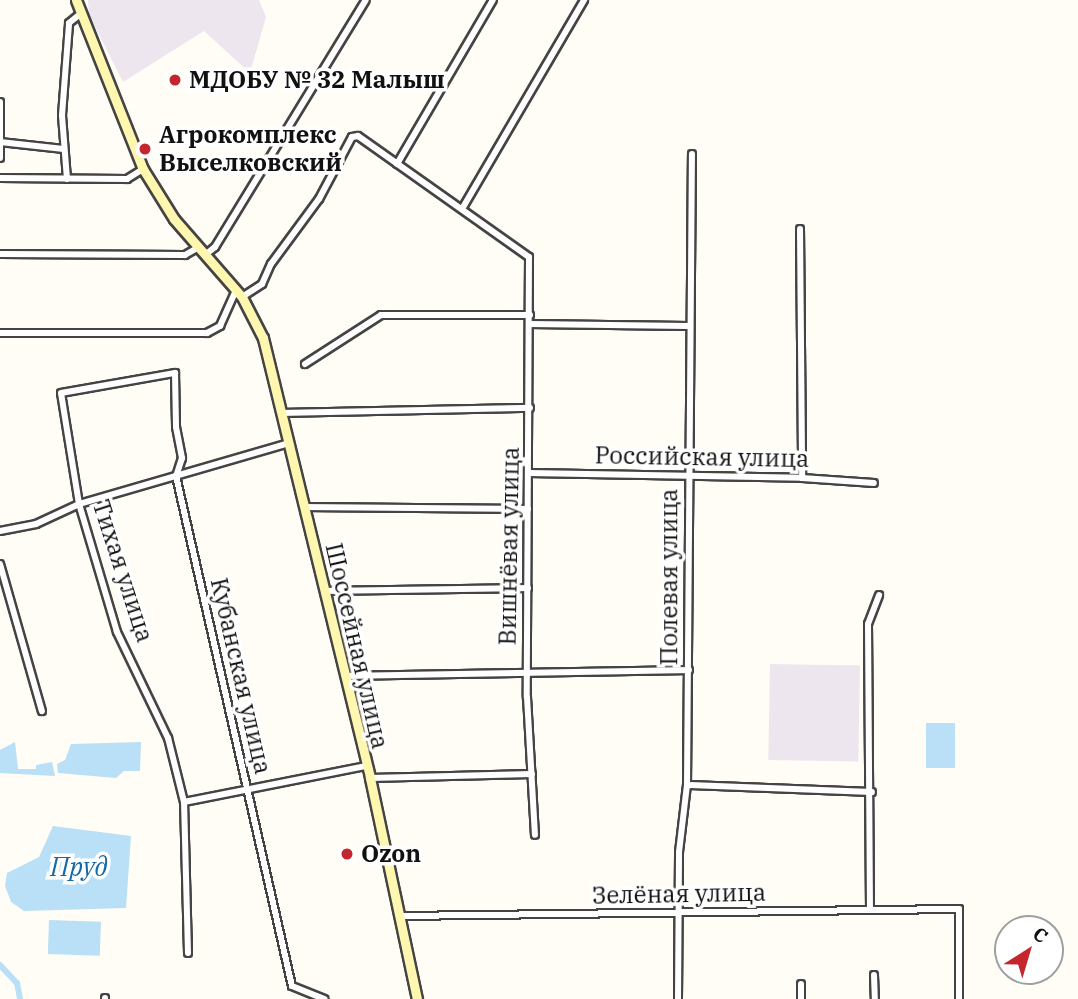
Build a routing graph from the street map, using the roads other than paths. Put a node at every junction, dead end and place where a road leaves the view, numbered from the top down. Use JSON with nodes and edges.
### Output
{"nodes":[{"id":1,"x":76,"y":0,"type":"edge"},
{"id":2,"x":366,"y":0,"type":"edge"},
{"id":3,"x":493,"y":0,"type":"edge"},
{"id":4,"x":584,"y":0,"type":"edge"},
{"id":5,"x":79,"y":15,"type":"junction"},
{"id":6,"x":0,"y":102,"type":"edge"},
{"id":7,"x":0,"y":142,"type":"edge"},
{"id":8,"x":64,"y":149,"type":"junction"},
{"id":9,"x":692,"y":154,"type":"dead end"},
{"id":10,"x":0,"y":158,"type":"edge"},
{"id":11,"x":397,"y":164,"type":"junction"},
{"id":12,"x":143,"y":169,"type":"junction"},
{"id":13,"x":0,"y":178,"type":"edge"},
{"id":14,"x":67,"y":179,"type":"junction"},
{"id":15,"x":461,"y":209,"type":"junction"},
{"id":16,"x":800,"y":229,"type":"dead end"},
{"id":17,"x":201,"y":251,"type":"junction"},
{"id":18,"x":0,"y":254,"type":"edge"},
{"id":19,"x":239,"y":293,"type":"junction"},
{"id":20,"x":530,"y":315,"type":"junction"},
{"id":21,"x":530,"y":324,"type":"junction"},
{"id":22,"x":688,"y":326,"type":"junction"},
{"id":23,"x":0,"y":333,"type":"edge"},
{"id":24,"x":305,"y":364,"type":"dead end"},
{"id":25,"x":175,"y":373,"type":"joint"},
{"id":26,"x":530,"y":408,"type":"junction"},
{"id":27,"x":283,"y":413,"type":"junction"},
{"id":28,"x":289,"y":443,"type":"junction"},
{"id":29,"x":529,"y":473,"type":"junction"},
{"id":30,"x":176,"y":476,"type":"junction"},
{"id":31,"x":689,"y":476,"type":"junction"},
{"id":32,"x":802,"y":478,"type":"junction"},
{"id":33,"x":874,"y":483,"type":"dead end"},
{"id":34,"x":79,"y":504,"type":"junction"},
{"id":35,"x":305,"y":507,"type":"junction"},
{"id":36,"x":528,"y":509,"type":"junction"},
{"id":37,"x":0,"y":531,"type":"edge"},
{"id":38,"x":0,"y":564,"type":"edge"},
{"id":39,"x":527,"y":588,"type":"junction"},
{"id":40,"x":324,"y":591,"type":"junction"},
{"id":41,"x":878,"y":596,"type":"dead end"},
{"id":42,"x":689,"y":670,"type":"junction"},
{"id":43,"x":526,"y":673,"type":"junction"},
{"id":44,"x":345,"y":676,"type":"junction"},
{"id":45,"x":42,"y":711,"type":"dead end"},
{"id":46,"x":366,"y":766,"type":"junction"},
{"id":47,"x":531,"y":774,"type":"junction"},
{"id":48,"x":370,"y":778,"type":"junction"},
{"id":49,"x":687,"y":785,"type":"junction"},
{"id":50,"x":247,"y":789,"type":"junction"},
{"id":51,"x":872,"y":792,"type":"junction"},
{"id":52,"x":184,"y":802,"type":"junction"},
{"id":53,"x":536,"y":835,"type":"dead end"},
{"id":54,"x":870,"y":910,"type":"junction"},
{"id":55,"x":678,"y":913,"type":"junction"},
{"id":56,"x":400,"y":916,"type":"junction"},
{"id":57,"x":188,"y":953,"type":"dead end"},
{"id":58,"x":874,"y":975,"type":"dead end"},
{"id":59,"x":801,"y":984,"type":"dead end"},
{"id":60,"x":324,"y":999,"type":"edge"},
{"id":61,"x":417,"y":999,"type":"edge"},
{"id":62,"x":678,"y":999,"type":"edge"},
{"id":63,"x":801,"y":999,"type":"edge"},
{"id":64,"x":875,"y":999,"type":"edge"},
{"id":65,"x":959,"y":999,"type":"edge"}],
"edges":[{"from":1,"to":5,"type":"main road","name":"Шоссейная улица"},
{"from":2,"to":17,"type":"street"},
{"from":3,"to":11,"type":"street"},
{"from":4,"to":15,"type":"street"},
{"from":5,"to":8,"type":"street"},
{"from":5,"to":12,"type":"main road","name":"Шоссейная улица"},
{"from":6,"to":7,"type":"street"},
{"from":7,"to":8,"type":"street"},
{"from":7,"to":10,"type":"street"},
{"from":8,"to":14,"type":"street"},
{"from":9,"to":22,"type":"street","name":"Полевая улица"},
{"from":11,"to":15,"type":"street"},
{"from":11,"to":19,"type":"street"},
{"from":12,"to":14,"type":"street"},
{"from":12,"to":17,"type":"main road","name":"Шоссейная улица"},
{"from":13,"to":14,"type":"street"},
{"from":15,"to":20,"type":"street","name":"Вишнёвая улица"},
{"from":16,"to":32,"type":"street"},
{"from":17,"to":18,"type":"street"},
{"from":17,"to":19,"type":"main road","name":"Шоссейная улица"},
{"from":19,"to":23,"type":"street"},
{"from":19,"to":27,"type":"main road","name":"Шоссейная улица"},
{"from":20,"to":21,"type":"street","name":"Вишнёвая улица"},
{"from":20,"to":24,"type":"street"},
{"from":21,"to":22,"type":"street"},
{"from":21,"to":26,"type":"street","name":"Вишнёвая улица"},
{"from":22,"to":31,"type":"street","name":"Полевая улица"},
{"from":25,"to":30,"type":"street","name":"Кубанская улица"},
{"from":25,"to":34,"type":"street","name":"Тихая улица"},
{"from":26,"to":27,"type":"street"},
{"from":26,"to":29,"type":"street","name":"Вишнёвая улица"},
{"from":27,"to":28,"type":"main road","name":"Шоссейная улица"},
{"from":28,"to":30,"type":"street"},
{"from":28,"to":35,"type":"main road","name":"Шоссейная улица"},
{"from":29,"to":31,"type":"street","name":"Российская улица"},
{"from":29,"to":36,"type":"street","name":"Вишнёвая улица"},
{"from":30,"to":34,"type":"street"},
{"from":30,"to":50,"type":"street","name":"Кубанская улица"},
{"from":31,"to":32,"type":"street","name":"Российская улица"},
{"from":31,"to":42,"type":"street","name":"Полевая улица"},
{"from":32,"to":33,"type":"street","name":"Российская улица"},
{"from":34,"to":37,"type":"street"},
{"from":34,"to":52,"type":"street","name":"Тихая улица"},
{"from":35,"to":36,"type":"street"},
{"from":35,"to":40,"type":"main road","name":"Шоссейная улица"},
{"from":36,"to":39,"type":"street","name":"Вишнёвая улица"},
{"from":38,"to":45,"type":"street"},
{"from":39,"to":40,"type":"street"},
{"from":39,"to":43,"type":"street","name":"Вишнёвая улица"},
{"from":40,"to":44,"type":"main road","name":"Шоссейная улица"},
{"from":41,"to":51,"type":"street"},
{"from":42,"to":43,"type":"street"},
{"from":42,"to":49,"type":"street","name":"Полевая улица"},
{"from":43,"to":44,"type":"street"},
{"from":43,"to":47,"type":"street","name":"Вишнёвая улица"},
{"from":44,"to":46,"type":"main road","name":"Шоссейная улица"},
{"from":46,"to":48,"type":"main road","name":"Шоссейная улица"},
{"from":46,"to":50,"type":"street"},
{"from":47,"to":48,"type":"street"},
{"from":47,"to":53,"type":"street","name":"Вишнёвая улица"},
{"from":48,"to":56,"type":"main road","name":"Шоссейная улица"},
{"from":49,"to":51,"type":"street"},
{"from":49,"to":55,"type":"street","name":"Полевая улица"},
{"from":50,"to":52,"type":"street"},
{"from":50,"to":60,"type":"street","name":"Кубанская улица"},
{"from":51,"to":54,"type":"street"},
{"from":52,"to":57,"type":"street","name":"Тихая улица"},
{"from":54,"to":55,"type":"street","name":"Зелёная улица"},
{"from":54,"to":65,"type":"street","name":"Зелёная улица"},
{"from":55,"to":56,"type":"street","name":"Зелёная улица"},
{"from":55,"to":62,"type":"street","name":"Полевая улица"},
{"from":56,"to":61,"type":"main road","name":"Шоссейная улица"},
{"from":58,"to":64,"type":"street"},
{"from":59,"to":63,"type":"street"}]}
